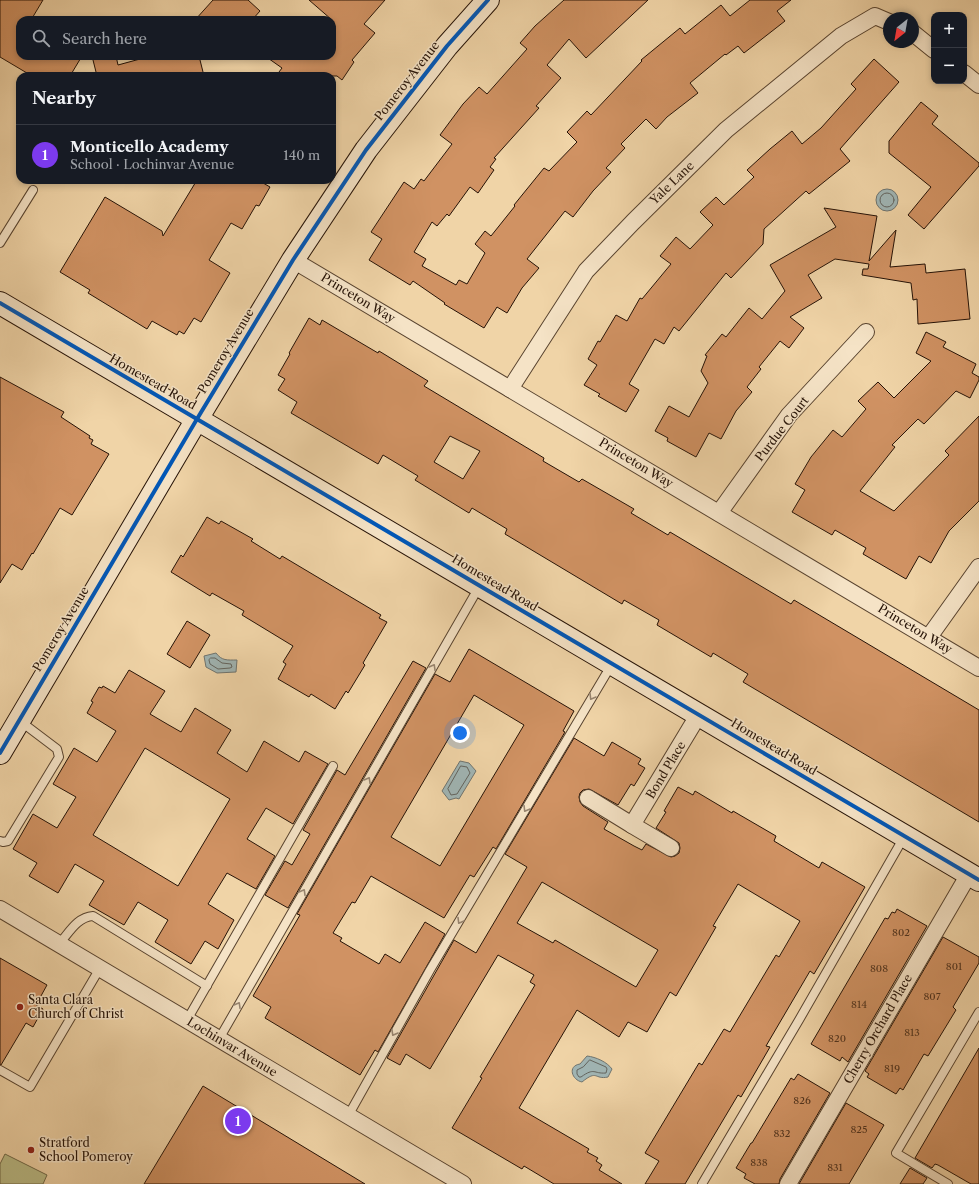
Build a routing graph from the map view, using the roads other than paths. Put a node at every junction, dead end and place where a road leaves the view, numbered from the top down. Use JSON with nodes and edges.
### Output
{"nodes":[{"id":1,"x":488,"y":0,"type":"edge"},
{"id":2,"x":882,"y":19,"type":"edge"},
{"id":3,"x":919,"y":38,"type":"edge"},
{"id":4,"x":932,"y":48,"type":"edge"},
{"id":5,"x":967,"y":75,"type":"edge"},
{"id":6,"x":979,"y":85,"type":"edge"},
{"id":7,"x":33,"y":190,"type":"dead end"},
{"id":8,"x":0,"y":243,"type":"edge"},
{"id":9,"x":293,"y":260,"type":"junction"},
{"id":10,"x":0,"y":303,"type":"edge"},
{"id":11,"x":866,"y":332,"type":"dead end"},
{"id":12,"x":510,"y":389,"type":"junction"},
{"id":13,"x":197,"y":419,"type":"junction"},
{"id":14,"x":719,"y":513,"type":"junction"},
{"id":15,"x":979,"y":567,"type":"edge"},
{"id":16,"x":480,"y":586,"type":"junction"},
{"id":17,"x":929,"y":637,"type":"junction"},
{"id":18,"x":612,"y":664,"type":"junction"},
{"id":19,"x":979,"y":668,"type":"edge"},
{"id":20,"x":699,"y":714,"type":"junction"},
{"id":21,"x":19,"y":720,"type":"junction"},
{"id":22,"x":0,"y":753,"type":"edge"},
{"id":23,"x":333,"y":766,"type":"dead end"},
{"id":24,"x":588,"y":798,"type":"dead end"},
{"id":25,"x":632,"y":825,"type":"junction"},
{"id":26,"x":905,"y":836,"type":"junction"},
{"id":27,"x":0,"y":841,"type":"edge"},
{"id":28,"x":671,"y":848,"type":"dead end"},
{"id":29,"x":974,"y":877,"type":"edge"},
{"id":30,"x":0,"y":909,"type":"edge"},
{"id":31,"x":60,"y":944,"type":"junction"},
{"id":32,"x":100,"y":968,"type":"junction"},
{"id":33,"x":207,"y":986,"type":"junction"},
{"id":34,"x":979,"y":1012,"type":"edge"},
{"id":35,"x":187,"y":1020,"type":"junction"},
{"id":36,"x":219,"y":1039,"type":"junction"},
{"id":37,"x":0,"y":1070,"type":"edge"},
{"id":38,"x":348,"y":1116,"type":"junction"},
{"id":39,"x":463,"y":1184,"type":"edge"},
{"id":40,"x":702,"y":1184,"type":"edge"},
{"id":41,"x":788,"y":1184,"type":"edge"},
{"id":42,"x":948,"y":1184,"type":"edge"}],
"edges":[{"from":1,"to":9,"type":"main road","name":"Pomeroy Avenue"},
{"from":2,"to":12,"type":"street","name":"Yale Lane"},
{"from":3,"to":4,"type":"street"},
{"from":5,"to":6,"type":"street"},
{"from":7,"to":8,"type":"lane"},
{"from":9,"to":12,"type":"street","name":"Princeton Way"},
{"from":9,"to":13,"type":"main road","name":"Pomeroy Avenue"},
{"from":10,"to":13,"type":"main road","name":"Homestead Road"},
{"from":11,"to":14,"type":"street","name":"Purdue Court"},
{"from":12,"to":14,"type":"street","name":"Princeton Way"},
{"from":13,"to":16,"type":"main road","name":"Homestead Road"},
{"from":13,"to":21,"type":"main road","name":"Pomeroy Avenue"},
{"from":14,"to":17,"type":"street","name":"Princeton Way"},
{"from":15,"to":17,"type":"street"},
{"from":16,"to":18,"type":"main road","name":"Homestead Road"},
{"from":36,"to":16,"type":"lane","one_way":true},
{"from":17,"to":19,"type":"street","name":"Princeton Way"},
{"from":18,"to":20,"type":"main road","name":"Homestead Road"},
{"from":18,"to":38,"type":"lane","one_way":true},
{"from":20,"to":25,"type":"street","name":"Bond Place"},
{"from":20,"to":26,"type":"main road","name":"Homestead Road"},
{"from":21,"to":22,"type":"main road","name":"Pomeroy Avenue"},
{"from":21,"to":27,"type":"lane"},
{"from":23,"to":33,"type":"lane"},
{"from":24,"to":25,"type":"street"},
{"from":25,"to":28,"type":"street"},
{"from":26,"to":29,"type":"main road","name":"Homestead Road"},
{"from":26,"to":40,"type":"lane"},
{"from":29,"to":41,"type":"street","name":"Cherry Orchard Place"},
{"from":30,"to":31,"type":"street","name":"Lochinvar Avenue"},
{"from":31,"to":32,"type":"street","name":"Lochinvar Avenue"},
{"from":31,"to":33,"type":"lane"},
{"from":32,"to":35,"type":"street","name":"Lochinvar Avenue"},
{"from":32,"to":37,"type":"lane"},
{"from":33,"to":35,"type":"lane"},
{"from":34,"to":42,"type":"lane"},
{"from":35,"to":36,"type":"street","name":"Lochinvar Avenue"},
{"from":36,"to":38,"type":"street","name":"Lochinvar Avenue"},
{"from":38,"to":39,"type":"street","name":"Lochinvar Avenue"}]}
